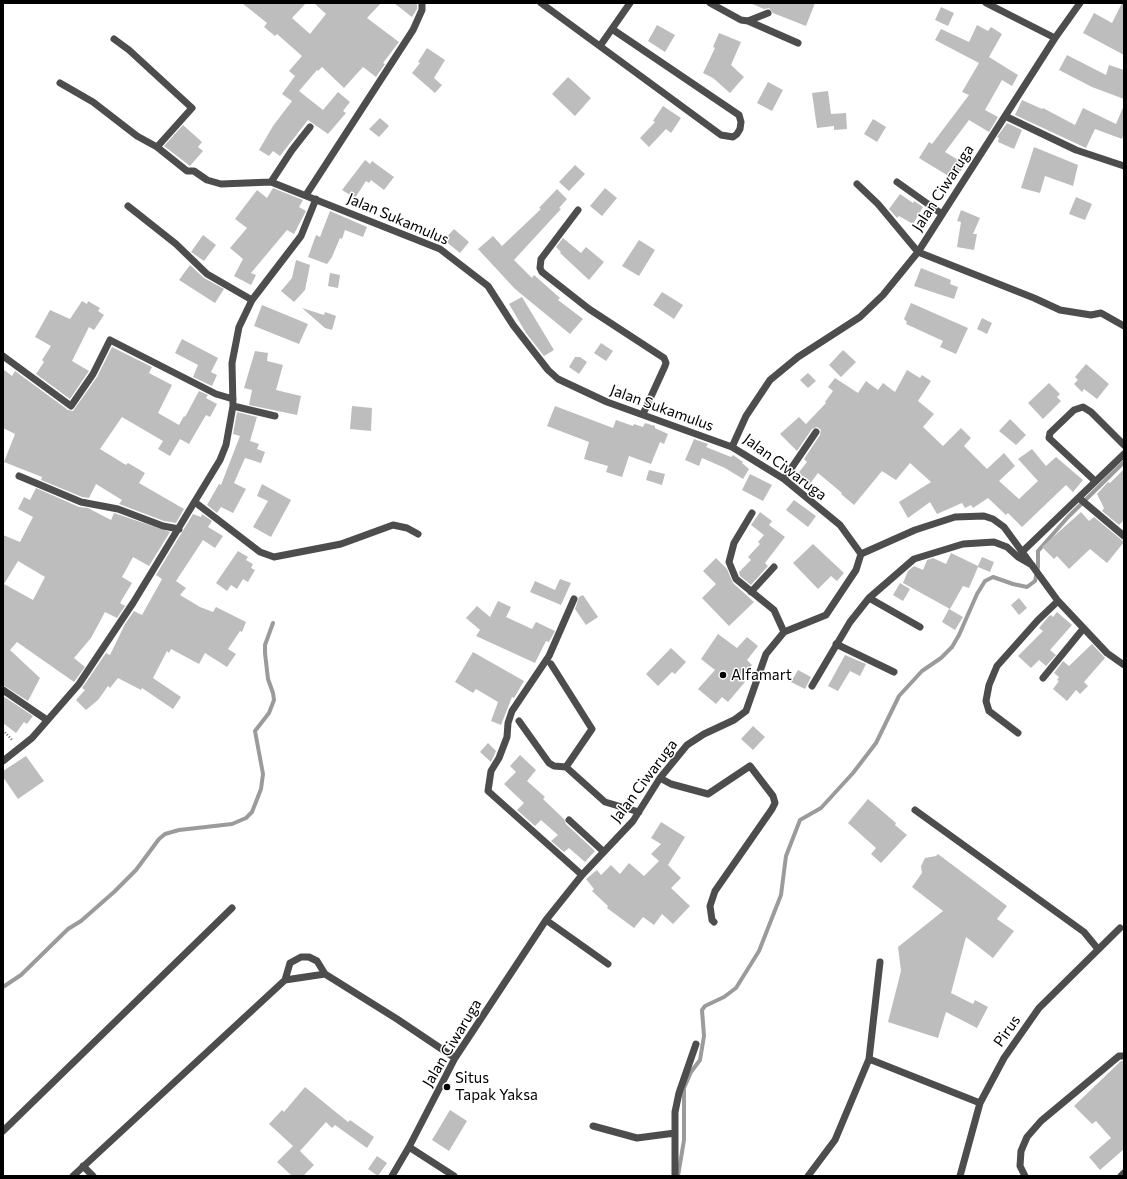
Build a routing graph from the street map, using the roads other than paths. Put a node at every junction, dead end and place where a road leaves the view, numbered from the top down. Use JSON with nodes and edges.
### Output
{"nodes":[{"id":1,"x":422,"y":3,"type":"edge"},
{"id":2,"x":541,"y":3,"type":"edge"},
{"id":3,"x":630,"y":3,"type":"edge"},
{"id":4,"x":710,"y":3,"type":"edge"},
{"id":5,"x":986,"y":3,"type":"edge"},
{"id":6,"x":1080,"y":3,"type":"edge"},
{"id":7,"x":768,"y":13,"type":"dead end"},
{"id":8,"x":748,"y":21,"type":"junction"},
{"id":9,"x":612,"y":29,"type":"junction"},
{"id":10,"x":1055,"y":38,"type":"junction"},
{"id":11,"x":114,"y":39,"type":"dead end"},
{"id":12,"x":798,"y":43,"type":"dead end"},
{"id":13,"x":600,"y":46,"type":"junction"},
{"id":14,"x":60,"y":83,"type":"dead end"},
{"id":15,"x":1005,"y":116,"type":"junction"},
{"id":16,"x":310,"y":127,"type":"dead end"},
{"id":17,"x":157,"y":147,"type":"junction"},
{"id":18,"x":1124,"y":166,"type":"edge"},
{"id":19,"x":271,"y":182,"type":"junction"},
{"id":20,"x":897,"y":182,"type":"dead end"},
{"id":21,"x":858,"y":184,"type":"dead end"},
{"id":22,"x":306,"y":195,"type":"junction"},
{"id":23,"x":316,"y":199,"type":"junction"},
{"id":24,"x":128,"y":206,"type":"dead end"},
{"id":25,"x":578,"y":210,"type":"dead end"},
{"id":26,"x":942,"y":214,"type":"junction"},
{"id":27,"x":918,"y":252,"type":"junction"},
{"id":28,"x":252,"y":300,"type":"junction"},
{"id":29,"x":1124,"y":326,"type":"edge"},
{"id":30,"x":3,"y":356,"type":"edge"},
{"id":31,"x":233,"y":403,"type":"junction"},
{"id":32,"x":643,"y":414,"type":"junction"},
{"id":33,"x":275,"y":416,"type":"dead end"},
{"id":34,"x":816,"y":432,"type":"dead end"},
{"id":35,"x":1124,"y":445,"type":"edge"},
{"id":36,"x":732,"y":447,"type":"junction"},
{"id":37,"x":1124,"y":454,"type":"edge"},
{"id":38,"x":19,"y":476,"type":"dead end"},
{"id":39,"x":784,"y":479,"type":"junction"},
{"id":40,"x":1095,"y":481,"type":"junction"},
{"id":41,"x":1079,"y":498,"type":"junction"},
{"id":42,"x":196,"y":503,"type":"junction"},
{"id":43,"x":752,"y":513,"type":"dead end"},
{"id":44,"x":178,"y":529,"type":"junction"},
{"id":45,"x":418,"y":534,"type":"dead end"},
{"id":46,"x":1124,"y":536,"type":"edge"},
{"id":47,"x":1023,"y":552,"type":"junction"},
{"id":48,"x":861,"y":554,"type":"junction"},
{"id":49,"x":1034,"y":566,"type":"junction"},
{"id":50,"x":774,"y":567,"type":"dead end"},
{"id":51,"x":752,"y":592,"type":"junction"},
{"id":52,"x":868,"y":598,"type":"junction"},
{"id":53,"x":574,"y":599,"type":"dead end"},
{"id":54,"x":1058,"y":602,"type":"junction"},
{"id":55,"x":920,"y":627,"type":"dead end"},
{"id":56,"x":1083,"y":629,"type":"junction"},
{"id":57,"x":784,"y":632,"type":"junction"},
{"id":58,"x":836,"y":644,"type":"junction"},
{"id":59,"x":551,"y":664,"type":"dead end"},
{"id":60,"x":1124,"y":665,"type":"edge"},
{"id":61,"x":894,"y":672,"type":"dead end"},
{"id":62,"x":1043,"y":678,"type":"dead end"},
{"id":63,"x":812,"y":686,"type":"dead end"},
{"id":64,"x":3,"y":690,"type":"edge"},
{"id":65,"x":48,"y":720,"type":"junction"},
{"id":66,"x":519,"y":721,"type":"dead end"},
{"id":67,"x":1018,"y":733,"type":"dead end"},
{"id":68,"x":3,"y":761,"type":"edge"},
{"id":69,"x":566,"y":767,"type":"junction"},
{"id":70,"x":660,"y":778,"type":"junction"},
{"id":71,"x":915,"y":810,"type":"dead end"},
{"id":72,"x":639,"y":812,"type":"junction"},
{"id":73,"x":569,"y":820,"type":"dead end"},
{"id":74,"x":604,"y":852,"type":"junction"},
{"id":75,"x":582,"y":875,"type":"junction"},
{"id":76,"x":232,"y":908,"type":"dead end"},
{"id":77,"x":546,"y":920,"type":"junction"},
{"id":78,"x":714,"y":922,"type":"dead end"},
{"id":79,"x":1120,"y":928,"type":"dead end"},
{"id":80,"x":1098,"y":948,"type":"junction"},
{"id":81,"x":880,"y":962,"type":"dead end"},
{"id":82,"x":608,"y":964,"type":"dead end"},
{"id":83,"x":325,"y":974,"type":"junction"},
{"id":84,"x":285,"y":980,"type":"junction"},
{"id":85,"x":696,"y":1044,"type":"dead end"},
{"id":86,"x":1124,"y":1056,"type":"edge"},
{"id":87,"x":455,"y":1058,"type":"junction"},
{"id":88,"x":869,"y":1059,"type":"junction"},
{"id":89,"x":980,"y":1103,"type":"junction"},
{"id":90,"x":593,"y":1126,"type":"dead end"},
{"id":91,"x":3,"y":1131,"type":"edge"},
{"id":92,"x":675,"y":1133,"type":"junction"},
{"id":93,"x":409,"y":1146,"type":"junction"},
{"id":94,"x":83,"y":1166,"type":"junction"},
{"id":95,"x":1124,"y":1173,"type":"edge"},
{"id":96,"x":73,"y":1176,"type":"edge"},
{"id":97,"x":93,"y":1176,"type":"edge"},
{"id":98,"x":392,"y":1176,"type":"edge"},
{"id":99,"x":454,"y":1176,"type":"edge"},
{"id":100,"x":675,"y":1176,"type":"edge"},
{"id":101,"x":808,"y":1176,"type":"edge"},
{"id":102,"x":960,"y":1176,"type":"edge"},
{"id":103,"x":1025,"y":1176,"type":"edge"},
{"id":104,"x":1121,"y":1176,"type":"edge"}],
"edges":[{"from":1,"to":22,"type":"street"},
{"from":2,"to":13,"type":"street"},
{"from":3,"to":9,"type":"street"},
{"from":4,"to":8,"type":"street"},
{"from":5,"to":10,"type":"street"},
{"from":6,"to":10,"type":"street","name":"Jalan Ciwaruga"},
{"from":7,"to":8,"type":"street"},
{"from":8,"to":12,"type":"street"},
{"from":9,"to":13,"type":"street"},
{"from":9,"to":13,"type":"street"},
{"from":10,"to":15,"type":"street","name":"Jalan Ciwaruga"},
{"from":11,"to":17,"type":"street"},
{"from":14,"to":17,"type":"street"},
{"from":15,"to":18,"type":"street"},
{"from":15,"to":26,"type":"street","name":"Jalan Ciwaruga"},
{"from":16,"to":19,"type":"street"},
{"from":17,"to":19,"type":"street"},
{"from":19,"to":22,"type":"street","name":"Jalan Sukamulus"},
{"from":20,"to":26,"type":"street"},
{"from":21,"to":27,"type":"street"},
{"from":22,"to":23,"type":"street","name":"Jalan Sukamulus"},
{"from":23,"to":28,"type":"street"},
{"from":23,"to":32,"type":"street","name":"Jalan Sukamulus"},
{"from":24,"to":28,"type":"street"},
{"from":25,"to":32,"type":"street"},
{"from":26,"to":27,"type":"street","name":"Jalan Ciwaruga"},
{"from":27,"to":29,"type":"street"},
{"from":27,"to":36,"type":"street","name":"Jalan Ciwaruga"},
{"from":28,"to":31,"type":"street"},
{"from":30,"to":31,"type":"street"},
{"from":31,"to":33,"type":"street"},
{"from":31,"to":42,"type":"street"},
{"from":32,"to":36,"type":"street","name":"Jalan Sukamulus"},
{"from":34,"to":39,"type":"street"},
{"from":35,"to":40,"type":"street"},
{"from":36,"to":39,"type":"street","name":"Jalan Ciwaruga"},
{"from":37,"to":40,"type":"street"},
{"from":38,"to":44,"type":"street"},
{"from":39,"to":48,"type":"street","name":"Jalan Ciwaruga"},
{"from":40,"to":41,"type":"street"},
{"from":41,"to":46,"type":"street"},
{"from":41,"to":47,"type":"street"},
{"from":42,"to":44,"type":"street"},
{"from":42,"to":45,"type":"street"},
{"from":43,"to":51,"type":"street"},
{"from":44,"to":65,"type":"street"},
{"from":47,"to":48,"type":"street"},
{"from":47,"to":49,"type":"street"},
{"from":48,"to":57,"type":"street","name":"Jalan Ciwaruga"},
{"from":49,"to":52,"type":"street"},
{"from":49,"to":54,"type":"street"},
{"from":50,"to":51,"type":"street"},
{"from":51,"to":57,"type":"street"},
{"from":52,"to":55,"type":"street"},
{"from":52,"to":58,"type":"street"},
{"from":53,"to":75,"type":"street"},
{"from":54,"to":56,"type":"street"},
{"from":54,"to":67,"type":"street"},
{"from":56,"to":60,"type":"street"},
{"from":56,"to":62,"type":"street"},
{"from":57,"to":70,"type":"street","name":"Jalan Ciwaruga"},
{"from":58,"to":61,"type":"street"},
{"from":58,"to":63,"type":"street"},
{"from":59,"to":69,"type":"street"},
{"from":64,"to":65,"type":"street"},
{"from":65,"to":68,"type":"street"},
{"from":66,"to":69,"type":"street"},
{"from":69,"to":72,"type":"street"},
{"from":70,"to":72,"type":"street","name":"Jalan Ciwaruga"},
{"from":70,"to":78,"type":"street"},
{"from":71,"to":80,"type":"street"},
{"from":72,"to":74,"type":"street","name":"Jalan Ciwaruga"},
{"from":73,"to":74,"type":"street"},
{"from":74,"to":75,"type":"street","name":"Jalan Ciwaruga"},
{"from":75,"to":77,"type":"street","name":"Jalan Ciwaruga"},
{"from":76,"to":91,"type":"street"},
{"from":77,"to":82,"type":"street"},
{"from":77,"to":87,"type":"street","name":"Jalan Ciwaruga"},
{"from":79,"to":80,"type":"street","name":"Pirus"},
{"from":80,"to":89,"type":"street","name":"Pirus"},
{"from":81,"to":88,"type":"street"},
{"from":83,"to":84,"type":"street"},
{"from":83,"to":84,"type":"street"},
{"from":83,"to":87,"type":"street"},
{"from":84,"to":94,"type":"street"},
{"from":85,"to":92,"type":"street"},
{"from":86,"to":103,"type":"street"},
{"from":87,"to":93,"type":"street","name":"Jalan Ciwaruga"},
{"from":88,"to":89,"type":"street"},
{"from":88,"to":101,"type":"street"},
{"from":89,"to":102,"type":"street","name":"Pirus"},
{"from":90,"to":92,"type":"street"},
{"from":92,"to":100,"type":"street"},
{"from":93,"to":98,"type":"street","name":"Jalan Ciwaruga"},
{"from":93,"to":99,"type":"street"},
{"from":94,"to":96,"type":"street"},
{"from":94,"to":97,"type":"street"},
{"from":95,"to":104,"type":"street"}]}
